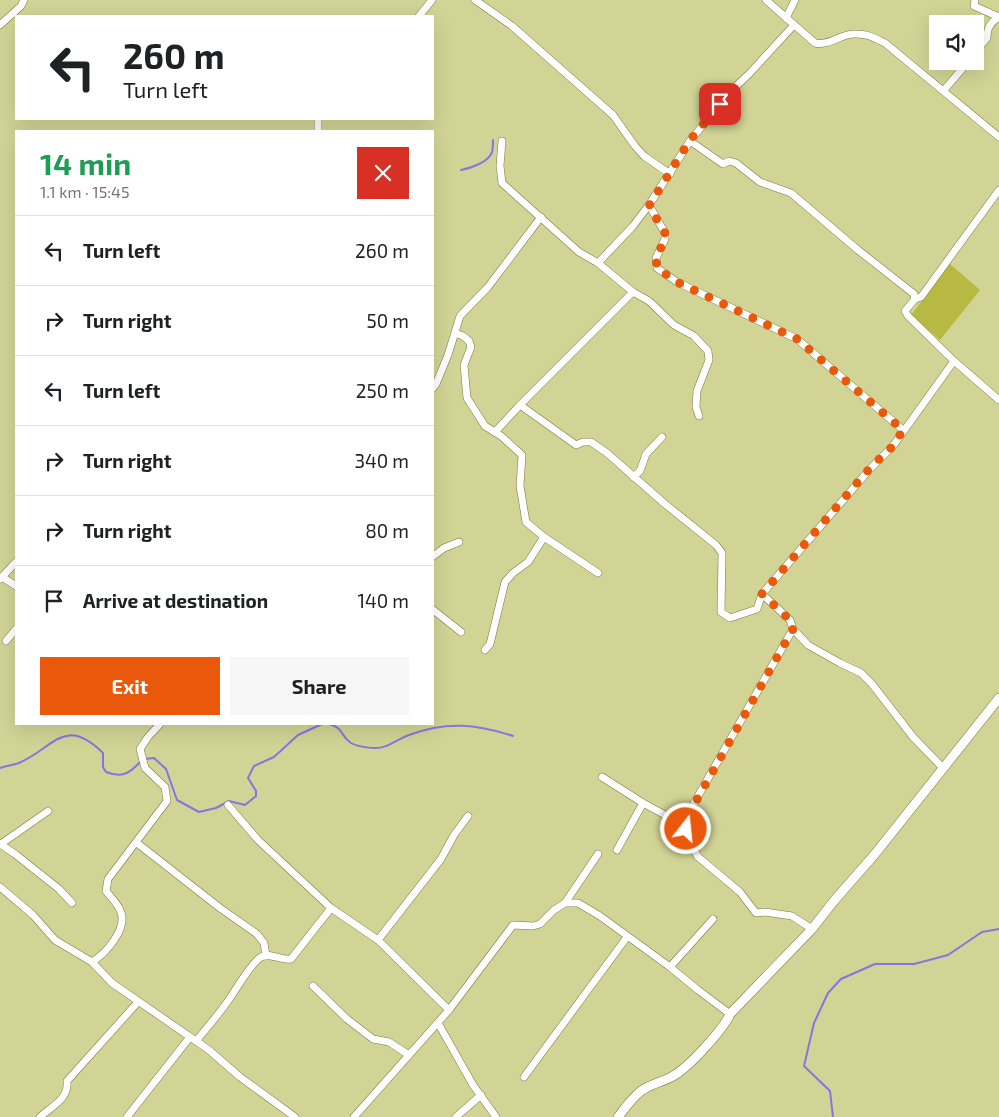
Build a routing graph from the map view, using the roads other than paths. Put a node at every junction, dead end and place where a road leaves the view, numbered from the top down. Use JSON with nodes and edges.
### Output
{"nodes":[{"id":1,"x":24,"y":0,"type":"edge"},
{"id":2,"x":432,"y":0,"type":"edge"},
{"id":3,"x":474,"y":0,"type":"edge"},
{"id":4,"x":766,"y":0,"type":"edge"},
{"id":5,"x":795,"y":0,"type":"edge"},
{"id":6,"x":975,"y":0,"type":"edge"},
{"id":7,"x":420,"y":15,"type":"edge"},
{"id":8,"x":999,"y":17,"type":"edge"},
{"id":9,"x":786,"y":18,"type":"junction"},
{"id":10,"x":0,"y":25,"type":"edge"},
{"id":11,"x":794,"y":25,"type":"junction"},
{"id":12,"x":984,"y":42,"type":"edge"},
{"id":13,"x":961,"y":70,"type":"edge"},
{"id":14,"x":944,"y":90,"type":"junction"},
{"id":15,"x":999,"y":136,"type":"edge"},
{"id":16,"x":690,"y":140,"type":"junction"},
{"id":17,"x":502,"y":141,"type":"dead end"},
{"id":18,"x":670,"y":174,"type":"junction"},
{"id":19,"x":999,"y":190,"type":"edge"},
{"id":20,"x":649,"y":206,"type":"junction"},
{"id":21,"x":541,"y":217,"type":"junction"},
{"id":22,"x":598,"y":263,"type":"junction"},
{"id":23,"x":633,"y":292,"type":"junction"},
{"id":24,"x":915,"y":299,"type":"junction"},
{"id":25,"x":455,"y":333,"type":"junction"},
{"id":26,"x":954,"y":361,"type":"junction"},
{"id":27,"x":434,"y":386,"type":"edge"},
{"id":28,"x":999,"y":400,"type":"edge"},
{"id":29,"x":520,"y":405,"type":"junction"},
{"id":30,"x":699,"y":416,"type":"dead end"},
{"id":31,"x":903,"y":430,"type":"junction"},
{"id":32,"x":495,"y":432,"type":"junction"},
{"id":33,"x":662,"y":437,"type":"dead end"},
{"id":34,"x":633,"y":477,"type":"junction"},
{"id":35,"x":544,"y":537,"type":"junction"},
{"id":36,"x":459,"y":542,"type":"dead end"},
{"id":37,"x":434,"y":556,"type":"edge"},
{"id":38,"x":15,"y":563,"type":"edge"},
{"id":39,"x":598,"y":573,"type":"dead end"},
{"id":40,"x":1,"y":578,"type":"edge"},
{"id":41,"x":15,"y":585,"type":"edge"},
{"id":42,"x":762,"y":594,"type":"junction"},
{"id":43,"x":434,"y":610,"type":"edge"},
{"id":44,"x":793,"y":629,"type":"junction"},
{"id":45,"x":15,"y":630,"type":"edge"},
{"id":46,"x":461,"y":632,"type":"dead end"},
{"id":47,"x":6,"y":641,"type":"dead end"},
{"id":48,"x":485,"y":650,"type":"dead end"},
{"id":49,"x":999,"y":698,"type":"edge"},
{"id":50,"x":159,"y":725,"type":"edge"},
{"id":51,"x":943,"y":768,"type":"junction"},
{"id":52,"x":602,"y":777,"type":"dead end"},
{"id":53,"x":643,"y":803,"type":"junction"},
{"id":54,"x":228,"y":805,"type":"dead end"},
{"id":55,"x":48,"y":811,"type":"dead end"},
{"id":56,"x":468,"y":816,"type":"dead end"},
{"id":57,"x":687,"y":827,"type":"junction"},
{"id":58,"x":137,"y":842,"type":"junction"},
{"id":59,"x":0,"y":844,"type":"edge"},
{"id":60,"x":617,"y":850,"type":"dead end"},
{"id":61,"x":598,"y":854,"type":"dead end"},
{"id":62,"x":0,"y":887,"type":"edge"},
{"id":63,"x":72,"y":903,"type":"dead end"},
{"id":64,"x":565,"y":903,"type":"junction"},
{"id":65,"x":331,"y":908,"type":"junction"},
{"id":66,"x":713,"y":918,"type":"dead end"},
{"id":67,"x":812,"y":929,"type":"junction"},
{"id":68,"x":627,"y":937,"type":"junction"},
{"id":69,"x":378,"y":940,"type":"junction"},
{"id":70,"x":266,"y":956,"type":"junction"},
{"id":71,"x":92,"y":962,"type":"junction"},
{"id":72,"x":670,"y":967,"type":"junction"},
{"id":73,"x":313,"y":986,"type":"dead end"},
{"id":74,"x":138,"y":1002,"type":"junction"},
{"id":75,"x":449,"y":1010,"type":"junction"},
{"id":76,"x":730,"y":1014,"type":"junction"},
{"id":77,"x":438,"y":1023,"type":"junction"},
{"id":78,"x":193,"y":1039,"type":"junction"},
{"id":79,"x":409,"y":1055,"type":"junction"},
{"id":80,"x":524,"y":1077,"type":"dead end"},
{"id":81,"x":481,"y":1095,"type":"junction"},
{"id":82,"x":40,"y":1117,"type":"edge"},
{"id":83,"x":127,"y":1117,"type":"edge"},
{"id":84,"x":295,"y":1117,"type":"edge"},
{"id":85,"x":354,"y":1117,"type":"edge"},
{"id":86,"x":456,"y":1117,"type":"edge"},
{"id":87,"x":496,"y":1117,"type":"edge"},
{"id":88,"x":618,"y":1117,"type":"edge"}],
"edges":[{"from":1,"to":10,"type":"street"},
{"from":2,"to":7,"type":"street"},
{"from":3,"to":18,"type":"street"},
{"from":4,"to":9,"type":"street"},
{"from":5,"to":9,"type":"street"},
{"from":6,"to":8,"type":"street"},
{"from":8,"to":12,"type":"street"},
{"from":9,"to":11,"type":"street"},
{"from":11,"to":14,"type":"street"},
{"from":11,"to":16,"type":"street"},
{"from":13,"to":14,"type":"street"},
{"from":14,"to":15,"type":"street"},
{"from":16,"to":18,"type":"street"},
{"from":16,"to":24,"type":"street"},
{"from":17,"to":21,"type":"street"},
{"from":18,"to":20,"type":"street"},
{"from":19,"to":24,"type":"street"},
{"from":20,"to":22,"type":"street"},
{"from":20,"to":31,"type":"street"},
{"from":21,"to":22,"type":"street"},
{"from":21,"to":25,"type":"street"},
{"from":22,"to":23,"type":"street"},
{"from":23,"to":29,"type":"street"},
{"from":23,"to":30,"type":"street"},
{"from":24,"to":26,"type":"street"},
{"from":25,"to":27,"type":"street"},
{"from":25,"to":32,"type":"street"},
{"from":26,"to":28,"type":"street"},
{"from":26,"to":31,"type":"street"},
{"from":29,"to":32,"type":"street"},
{"from":29,"to":34,"type":"street"},
{"from":31,"to":42,"type":"street"},
{"from":32,"to":35,"type":"street"},
{"from":33,"to":34,"type":"street"},
{"from":34,"to":42,"type":"street"},
{"from":35,"to":39,"type":"street"},
{"from":35,"to":48,"type":"street"},
{"from":36,"to":37,"type":"street"},
{"from":38,"to":40,"type":"street"},
{"from":40,"to":41,"type":"street"},
{"from":42,"to":44,"type":"street"},
{"from":43,"to":46,"type":"street"},
{"from":44,"to":51,"type":"street"},
{"from":44,"to":57,"type":"street"},
{"from":45,"to":47,"type":"street"},
{"from":49,"to":51,"type":"street"},
{"from":50,"to":58,"type":"street"},
{"from":51,"to":67,"type":"street"},
{"from":52,"to":53,"type":"street"},
{"from":53,"to":57,"type":"street"},
{"from":53,"to":60,"type":"street"},
{"from":54,"to":65,"type":"street"},
{"from":55,"to":59,"type":"street"},
{"from":56,"to":69,"type":"street"},
{"from":57,"to":67,"type":"street"},
{"from":58,"to":70,"type":"street"},
{"from":58,"to":71,"type":"street"},
{"from":59,"to":63,"type":"street"},
{"from":61,"to":64,"type":"street"},
{"from":62,"to":71,"type":"street"},
{"from":64,"to":68,"type":"street"},
{"from":64,"to":75,"type":"street"},
{"from":65,"to":69,"type":"street"},
{"from":65,"to":70,"type":"street"},
{"from":66,"to":72,"type":"street"},
{"from":67,"to":76,"type":"street"},
{"from":68,"to":72,"type":"street"},
{"from":68,"to":80,"type":"street"},
{"from":69,"to":75,"type":"street"},
{"from":70,"to":78,"type":"street"},
{"from":71,"to":74,"type":"street"},
{"from":72,"to":76,"type":"street"},
{"from":73,"to":79,"type":"street"},
{"from":74,"to":78,"type":"street"},
{"from":74,"to":82,"type":"street"},
{"from":75,"to":77,"type":"street"},
{"from":76,"to":88,"type":"street"},
{"from":77,"to":79,"type":"street"},
{"from":77,"to":81,"type":"street"},
{"from":78,"to":83,"type":"street"},
{"from":78,"to":84,"type":"street"},
{"from":79,"to":85,"type":"street"},
{"from":81,"to":86,"type":"street"},
{"from":81,"to":87,"type":"street"}]}
